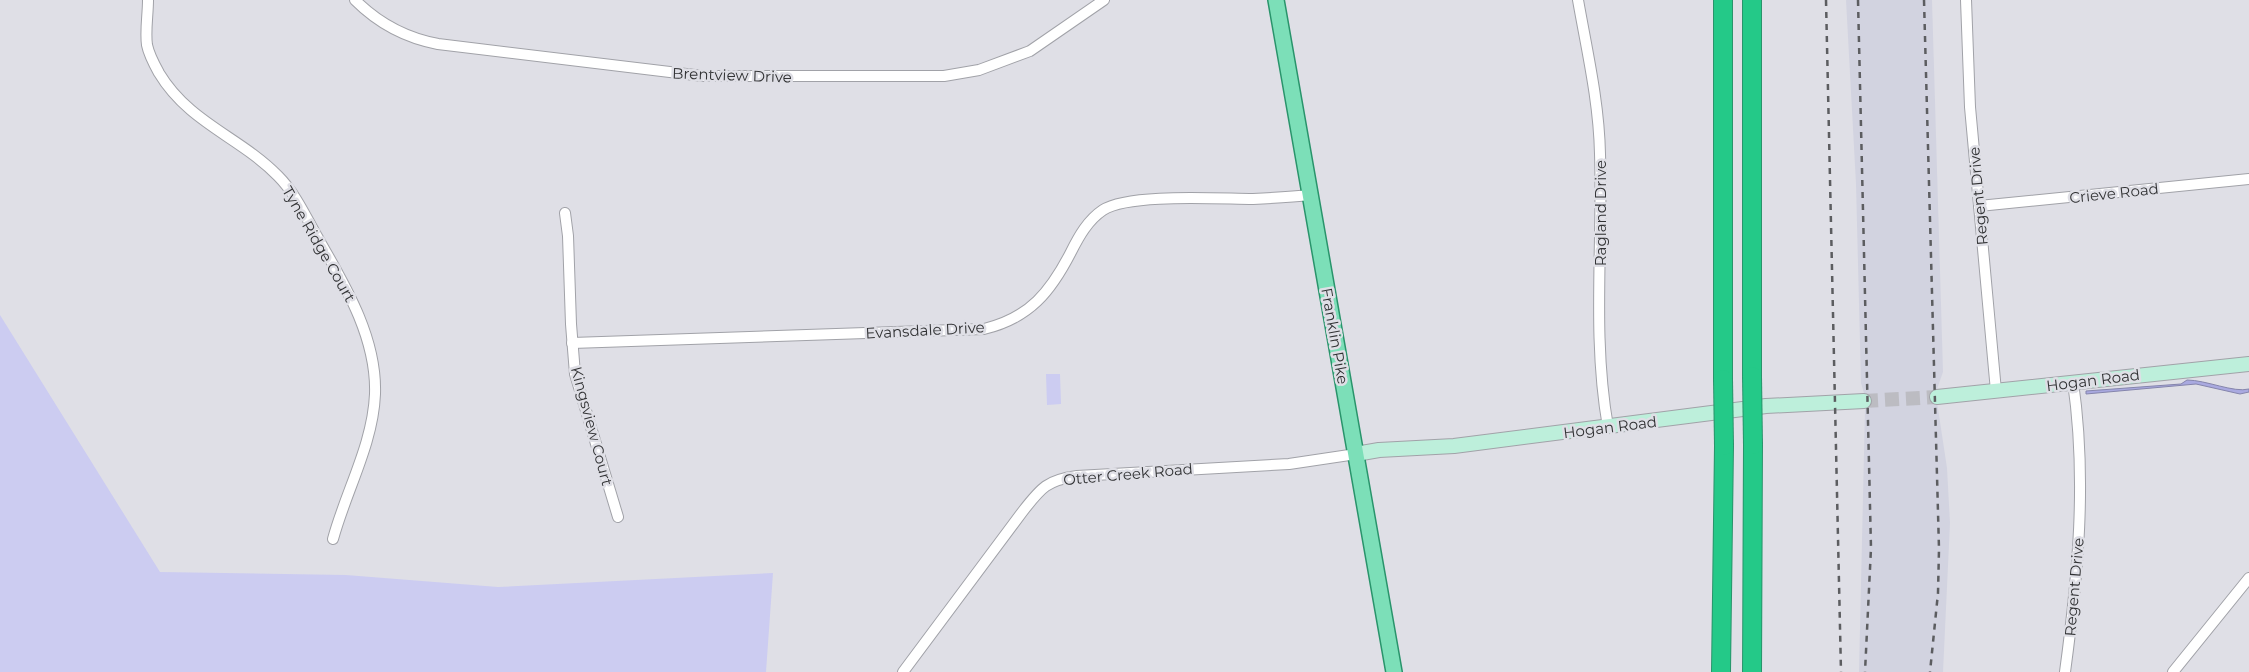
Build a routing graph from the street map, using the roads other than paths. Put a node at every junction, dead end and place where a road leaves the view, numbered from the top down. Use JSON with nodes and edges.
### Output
{"nodes":[{"id":1,"x":148,"y":0,"type":"edge"},
{"id":2,"x":355,"y":0,"type":"edge"},
{"id":3,"x":1104,"y":0,"type":"edge"},
{"id":4,"x":1276,"y":0,"type":"edge"},
{"id":5,"x":1578,"y":0,"type":"edge"},
{"id":6,"x":1723,"y":0,"type":"edge"},
{"id":7,"x":1752,"y":0,"type":"edge"},
{"id":8,"x":1966,"y":0,"type":"edge"},
{"id":9,"x":2249,"y":180,"type":"edge"},
{"id":10,"x":1310,"y":196,"type":"junction"},
{"id":11,"x":1979,"y":206,"type":"junction"},
{"id":12,"x":566,"y":213,"type":"dead end"},
{"id":13,"x":572,"y":343,"type":"junction"},
{"id":14,"x":2249,"y":364,"type":"edge"},
{"id":15,"x":2073,"y":382,"type":"junction"},
{"id":16,"x":1996,"y":391,"type":"junction"},
{"id":17,"x":1937,"y":397,"type":"tunnel mouth"},
{"id":18,"x":1864,"y":401,"type":"tunnel mouth"},
{"id":19,"x":1608,"y":427,"type":"junction"},
{"id":20,"x":1356,"y":454,"type":"junction"},
{"id":21,"x":618,"y":517,"type":"dead end"},
{"id":22,"x":333,"y":539,"type":"dead end"},
{"id":23,"x":2249,"y":578,"type":"edge"},
{"id":24,"x":903,"y":672,"type":"edge"},
{"id":25,"x":1394,"y":672,"type":"edge"},
{"id":26,"x":1721,"y":672,"type":"edge"},
{"id":27,"x":1752,"y":672,"type":"edge"},
{"id":28,"x":2065,"y":672,"type":"edge"},
{"id":29,"x":2173,"y":672,"type":"edge"}],
"edges":[{"from":1,"to":22,"type":"street","name":"Tyne Ridge Court"},
{"from":2,"to":3,"type":"street","name":"Brentview Drive"},
{"from":4,"to":10,"type":"main road","name":"Franklin Pike"},
{"from":5,"to":19,"type":"street","name":"Ragland Drive"},
{"from":6,"to":26,"type":"highway","bridge":true},
{"from":7,"to":27,"type":"highway","bridge":true},
{"from":8,"to":11,"type":"street","name":"Regent Drive"},
{"from":9,"to":11,"type":"street","name":"Crieve Road"},
{"from":10,"to":13,"type":"street","name":"Evansdale Drive"},
{"from":10,"to":20,"type":"main road","name":"Franklin Pike"},
{"from":11,"to":16,"type":"street","name":"Regent Drive"},
{"from":12,"to":13,"type":"street","name":"Kingsview Court"},
{"from":13,"to":21,"type":"street","name":"Kingsview Court"},
{"from":14,"to":15,"type":"street","name":"Hogan Road"},
{"from":15,"to":16,"type":"street","name":"Hogan Road"},
{"from":15,"to":28,"type":"street","name":"Regent Drive"},
{"from":16,"to":17,"type":"street","name":"Hogan Road"},
{"from":18,"to":19,"type":"street","name":"Hogan Road"},
{"from":19,"to":20,"type":"street","name":"Hogan Road"},
{"from":20,"to":24,"type":"street","name":"Otter Creek Road"},
{"from":20,"to":25,"type":"main road","name":"Franklin Pike"},
{"from":23,"to":29,"type":"street"}]}
